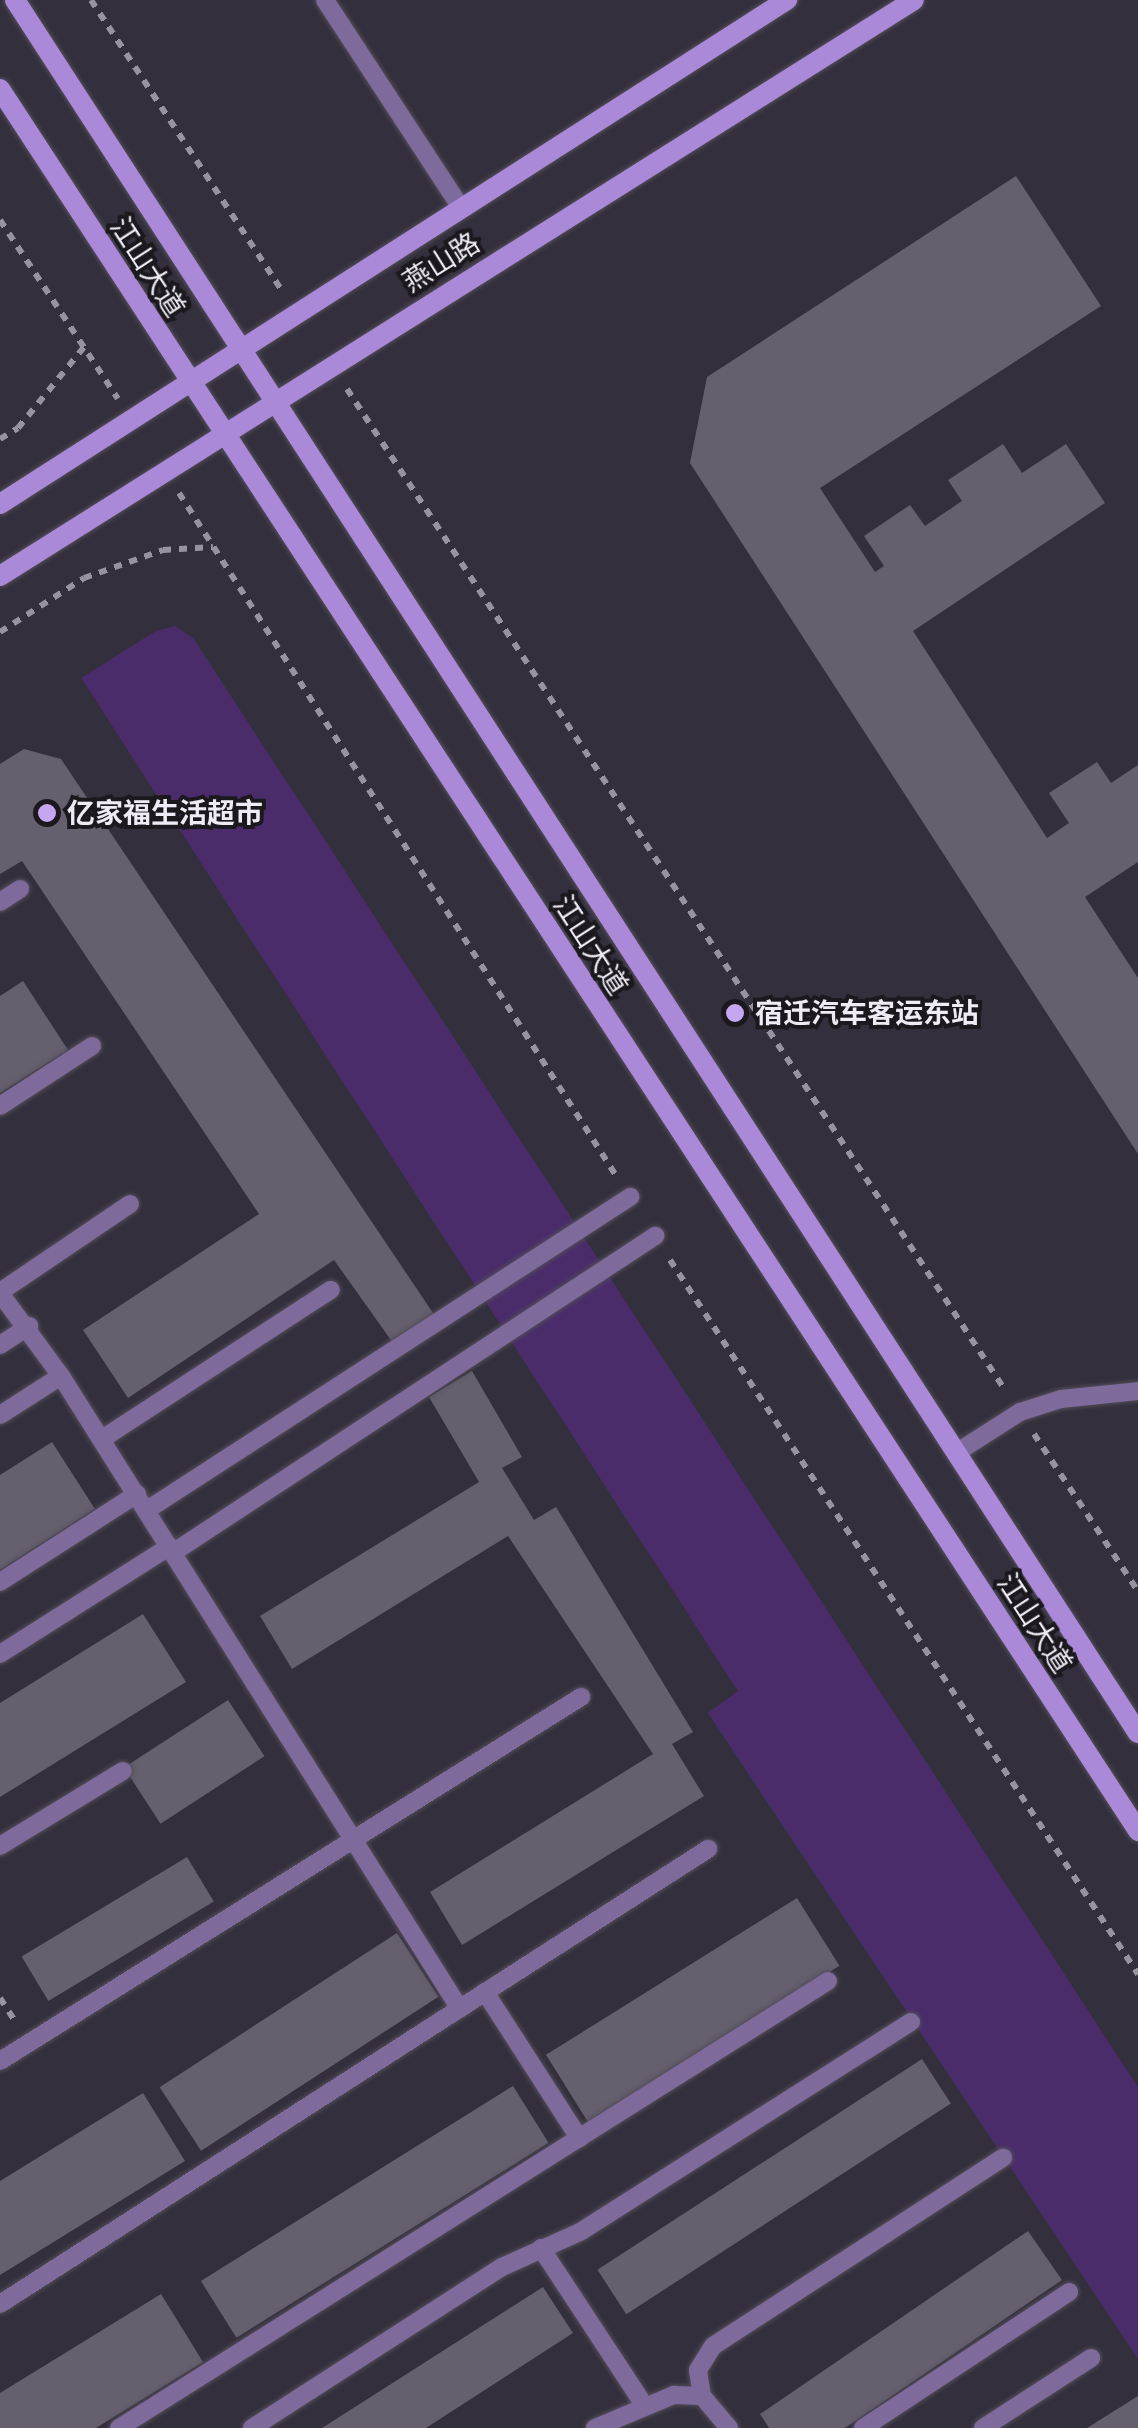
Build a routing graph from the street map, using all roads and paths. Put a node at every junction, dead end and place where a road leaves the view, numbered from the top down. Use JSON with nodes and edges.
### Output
{"nodes":[{"id":1,"x":15,"y":0,"type":"edge"},
{"id":2,"x":91,"y":0,"type":"edge"},
{"id":3,"x":325,"y":0,"type":"edge"},
{"id":4,"x":788,"y":0,"type":"edge"},
{"id":5,"x":914,"y":0,"type":"edge"},
{"id":6,"x":0,"y":89,"type":"edge"},
{"id":7,"x":460,"y":206,"type":"junction"},
{"id":8,"x":0,"y":220,"type":"edge"},
{"id":9,"x":296,"y":311,"type":"junction"},
{"id":10,"x":84,"y":347,"type":"junction"},
{"id":11,"x":241,"y":348,"type":"junction"},
{"id":12,"x":330,"y":364,"type":"junction"},
{"id":13,"x":190,"y":381,"type":"junction"},
{"id":14,"x":278,"y":399,"type":"junction"},
{"id":15,"x":131,"y":418,"type":"junction"},
{"id":16,"x":223,"y":432,"type":"junction"},
{"id":17,"x":0,"y":440,"type":"edge"},
{"id":18,"x":165,"y":470,"type":"junction"},
{"id":19,"x":0,"y":504,"type":"edge"},
{"id":20,"x":214,"y":547,"type":"junction"},
{"id":21,"x":0,"y":576,"type":"edge"},
{"id":22,"x":0,"y":632,"type":"edge"},
{"id":23,"x":20,"y":889,"type":"dead end"},
{"id":24,"x":0,"y":902,"type":"edge"},
{"id":25,"x":92,"y":1046,"type":"dead end"},
{"id":26,"x":0,"y":1106,"type":"edge"},
{"id":27,"x":630,"y":1197,"type":"joint"},
{"id":28,"x":130,"y":1204,"type":"dead end"},
{"id":29,"x":655,"y":1236,"type":"joint"},
{"id":30,"x":330,"y":1290,"type":"dead end"},
{"id":31,"x":0,"y":1292,"type":"edge"},
{"id":32,"x":29,"y":1326,"type":"junction"},
{"id":33,"x":0,"y":1346,"type":"edge"},
{"id":34,"x":61,"y":1376,"type":"junction"},
{"id":35,"x":1138,"y":1391,"type":"edge"},
{"id":36,"x":1020,"y":1412,"type":"junction"},
{"id":37,"x":0,"y":1415,"type":"edge"},
{"id":38,"x":102,"y":1440,"type":"junction"},
{"id":39,"x":959,"y":1451,"type":"junction"},
{"id":40,"x":142,"y":1502,"type":"junction"},
{"id":41,"x":172,"y":1549,"type":"junction"},
{"id":42,"x":0,"y":1582,"type":"edge"},
{"id":43,"x":1138,"y":1591,"type":"edge"},
{"id":44,"x":0,"y":1654,"type":"edge"},
{"id":45,"x":581,"y":1697,"type":"dead end"},
{"id":46,"x":1138,"y":1733,"type":"edge"},
{"id":47,"x":123,"y":1771,"type":"dead end"},
{"id":48,"x":1138,"y":1831,"type":"edge"},
{"id":49,"x":354,"y":1839,"type":"junction"},
{"id":50,"x":0,"y":1846,"type":"edge"},
{"id":51,"x":708,"y":1850,"type":"dead end"},
{"id":52,"x":1138,"y":1974,"type":"edge"},
{"id":53,"x":828,"y":1981,"type":"dead end"},
{"id":54,"x":485,"y":1992,"type":"junction"},
{"id":55,"x":460,"y":2009,"type":"junction"},
{"id":56,"x":911,"y":2022,"type":"dead end"},
{"id":57,"x":0,"y":2061,"type":"edge"},
{"id":58,"x":579,"y":2138,"type":"junction"},
{"id":59,"x":1002,"y":2158,"type":"dead end"},
{"id":60,"x":541,"y":2248,"type":"junction"},
{"id":61,"x":1069,"y":2292,"type":"dead end"},
{"id":62,"x":0,"y":2304,"type":"edge"},
{"id":63,"x":1091,"y":2358,"type":"dead end"},
{"id":64,"x":702,"y":2396,"type":"junction"},
{"id":65,"x":643,"y":2404,"type":"junction"},
{"id":66,"x":119,"y":2428,"type":"edge"},
{"id":67,"x":252,"y":2428,"type":"edge"},
{"id":68,"x":594,"y":2428,"type":"edge"},
{"id":69,"x":729,"y":2428,"type":"edge"},
{"id":70,"x":863,"y":2428,"type":"edge"},
{"id":71,"x":983,"y":2428,"type":"edge"}],
"edges":[{"from":1,"to":11,"type":"main road","name":"江山大道"},
{"from":2,"to":9,"type":"path"},
{"from":3,"to":7,"type":"lane"},
{"from":4,"to":7,"type":"main road","name":"燕山路"},
{"from":5,"to":12,"type":"main road","name":"燕山路"},
{"from":6,"to":13,"type":"main road","name":"江山大道"},
{"from":7,"to":9,"type":"main road","name":"燕山路"},
{"from":8,"to":10,"type":"path"},
{"from":9,"to":11,"type":"main road","name":"燕山路"},
{"from":10,"to":15,"type":"path"},
{"from":10,"to":17,"type":"path"},
{"from":11,"to":13,"type":"main road","name":"燕山路"},
{"from":11,"to":14,"type":"main road","name":"江山大道"},
{"from":12,"to":14,"type":"main road","name":"燕山路"},
{"from":12,"to":36,"type":"path"},
{"from":13,"to":15,"type":"main road","name":"燕山路"},
{"from":13,"to":16,"type":"main road","name":"江山大道"},
{"from":14,"to":16,"type":"main road","name":"燕山路"},
{"from":14,"to":39,"type":"main road","name":"江山大道"},
{"from":15,"to":19,"type":"main road","name":"燕山路"},
{"from":16,"to":18,"type":"main road","name":"燕山路"},
{"from":16,"to":48,"type":"main road","name":"江山大道"},
{"from":18,"to":20,"type":"path"},
{"from":18,"to":21,"type":"main road","name":"燕山路"},
{"from":20,"to":22,"type":"path"},
{"from":20,"to":27,"type":"path"},
{"from":23,"to":24,"type":"lane"},
{"from":25,"to":26,"type":"lane"},
{"from":27,"to":40,"type":"lane"},
{"from":28,"to":31,"type":"lane"},
{"from":29,"to":41,"type":"lane"},
{"from":29,"to":52,"type":"path"},
{"from":30,"to":38,"type":"lane"},
{"from":31,"to":32,"type":"lane"},
{"from":32,"to":33,"type":"lane"},
{"from":32,"to":34,"type":"lane"},
{"from":34,"to":37,"type":"lane"},
{"from":34,"to":38,"type":"lane"},
{"from":35,"to":36,"type":"lane"},
{"from":36,"to":39,"type":"lane"},
{"from":36,"to":43,"type":"path"},
{"from":38,"to":40,"type":"lane"},
{"from":39,"to":46,"type":"main road","name":"江山大道"},
{"from":40,"to":41,"type":"lane"},
{"from":40,"to":42,"type":"lane"},
{"from":41,"to":44,"type":"lane"},
{"from":41,"to":49,"type":"lane"},
{"from":45,"to":49,"type":"lane"},
{"from":47,"to":50,"type":"lane"},
{"from":49,"to":55,"type":"lane"},
{"from":49,"to":57,"type":"lane"},
{"from":51,"to":54,"type":"lane"},
{"from":53,"to":58,"type":"lane"},
{"from":54,"to":55,"type":"lane"},
{"from":54,"to":58,"type":"lane"},
{"from":55,"to":62,"type":"lane"},
{"from":56,"to":60,"type":"lane"},
{"from":58,"to":66,"type":"lane"},
{"from":59,"to":64,"type":"lane"},
{"from":60,"to":65,"type":"lane"},
{"from":60,"to":67,"type":"lane"},
{"from":61,"to":70,"type":"lane"},
{"from":63,"to":71,"type":"lane"},
{"from":64,"to":65,"type":"lane"},
{"from":64,"to":69,"type":"lane"},
{"from":65,"to":68,"type":"lane"}]}
